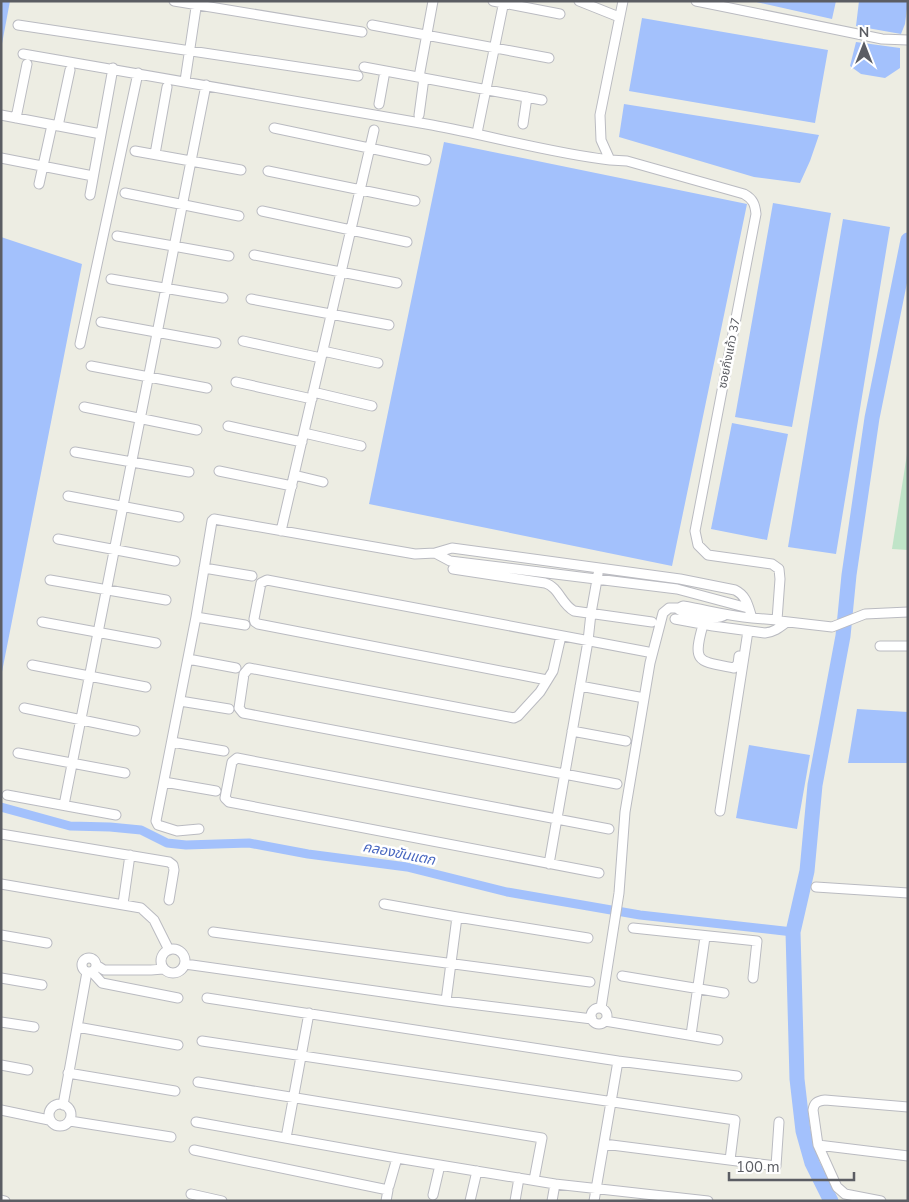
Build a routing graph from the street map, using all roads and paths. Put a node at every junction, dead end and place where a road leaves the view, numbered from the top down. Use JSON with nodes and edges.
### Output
{"nodes":[{"id":1,"x":174,"y":1,"type":"edge"},
{"id":2,"x":432,"y":1,"type":"edge"},
{"id":3,"x":493,"y":1,"type":"edge"},
{"id":4,"x":579,"y":1,"type":"edge"},
{"id":5,"x":623,"y":1,"type":"edge"},
{"id":6,"x":696,"y":1,"type":"edge"},
{"id":7,"x":504,"y":2,"type":"edge"},
{"id":8,"x":197,"y":3,"type":"edge"},
{"id":9,"x":560,"y":14,"type":"dead end"},
{"id":10,"x":620,"y":17,"type":"junction"},
{"id":11,"x":18,"y":24,"type":"dead end"},
{"id":12,"x":372,"y":25,"type":"dead end"},
{"id":13,"x":362,"y":32,"type":"dead end"},
{"id":14,"x":427,"y":35,"type":"junction"},
{"id":15,"x":908,"y":40,"type":"edge"},
{"id":16,"x":494,"y":48,"type":"junction"},
{"id":17,"x":189,"y":50,"type":"junction"},
{"id":18,"x":23,"y":54,"type":"dead end"},
{"id":19,"x":550,"y":58,"type":"dead end"},
{"id":20,"x":26,"y":64,"type":"dead end"},
{"id":21,"x":364,"y":67,"type":"dead end"},
{"id":22,"x":113,"y":68,"type":"junction"},
{"id":23,"x":70,"y":70,"type":"dead end"},
{"id":24,"x":385,"y":71,"type":"junction"},
{"id":25,"x":138,"y":73,"type":"junction"},
{"id":26,"x":358,"y":76,"type":"dead end"},
{"id":27,"x":421,"y":78,"type":"junction"},
{"id":28,"x":185,"y":81,"type":"junction"},
{"id":29,"x":206,"y":84,"type":"junction"},
{"id":30,"x":167,"y":87,"type":"dead end"},
{"id":31,"x":486,"y":89,"type":"junction"},
{"id":32,"x":527,"y":97,"type":"junction"},
{"id":33,"x":542,"y":100,"type":"dead end"},
{"id":34,"x":379,"y":104,"type":"dead end"},
{"id":35,"x":1,"y":115,"type":"edge"},
{"id":36,"x":419,"y":115,"type":"dead end"},
{"id":37,"x":16,"y":118,"type":"junction"},
{"id":38,"x":523,"y":124,"type":"dead end"},
{"id":39,"x":55,"y":125,"type":"junction"},
{"id":40,"x":274,"y":128,"type":"dead end"},
{"id":41,"x":374,"y":130,"type":"dead end"},
{"id":42,"x":477,"y":133,"type":"junction"},
{"id":43,"x":101,"y":134,"type":"junction"},
{"id":44,"x":370,"y":148,"type":"junction"},
{"id":45,"x":135,"y":151,"type":"dead end"},
{"id":46,"x":155,"y":154,"type":"junction"},
{"id":47,"x":1,"y":158,"type":"edge"},
{"id":48,"x":426,"y":160,"type":"dead end"},
{"id":49,"x":610,"y":160,"type":"junction"},
{"id":50,"x":191,"y":161,"type":"junction"},
{"id":51,"x":43,"y":166,"type":"junction"},
{"id":52,"x":241,"y":170,"type":"dead end"},
{"id":53,"x":268,"y":171,"type":"dead end"},
{"id":54,"x":93,"y":176,"type":"junction"},
{"id":55,"x":39,"y":184,"type":"dead end"},
{"id":56,"x":360,"y":190,"type":"junction"},
{"id":57,"x":125,"y":193,"type":"dead end"},
{"id":58,"x":90,"y":195,"type":"dead end"},
{"id":59,"x":415,"y":201,"type":"dead end"},
{"id":60,"x":182,"y":204,"type":"junction"},
{"id":61,"x":262,"y":211,"type":"dead end"},
{"id":62,"x":239,"y":216,"type":"dead end"},
{"id":63,"x":351,"y":230,"type":"junction"},
{"id":64,"x":117,"y":236,"type":"dead end"},
{"id":65,"x":407,"y":242,"type":"dead end"},
{"id":66,"x":174,"y":246,"type":"junction"},
{"id":67,"x":254,"y":255,"type":"dead end"},
{"id":68,"x":229,"y":256,"type":"dead end"},
{"id":69,"x":342,"y":271,"type":"junction"},
{"id":70,"x":111,"y":278,"type":"dead end"},
{"id":71,"x":397,"y":283,"type":"dead end"},
{"id":72,"x":166,"y":288,"type":"junction"},
{"id":73,"x":223,"y":298,"type":"dead end"},
{"id":74,"x":251,"y":299,"type":"dead end"},
{"id":75,"x":331,"y":314,"type":"junction"},
{"id":76,"x":101,"y":322,"type":"dead end"},
{"id":77,"x":388,"y":325,"type":"dead end"},
{"id":78,"x":157,"y":332,"type":"junction"},
{"id":79,"x":243,"y":341,"type":"dead end"},
{"id":80,"x":216,"y":343,"type":"dead end"},
{"id":81,"x":80,"y":344,"type":"dead end"},
{"id":82,"x":322,"y":354,"type":"junction"},
{"id":83,"x":378,"y":363,"type":"dead end"},
{"id":84,"x":91,"y":366,"type":"dead end"},
{"id":85,"x":148,"y":377,"type":"junction"},
{"id":86,"x":236,"y":382,"type":"dead end"},
{"id":87,"x":207,"y":388,"type":"dead end"},
{"id":88,"x":313,"y":396,"type":"junction"},
{"id":89,"x":372,"y":406,"type":"dead end"},
{"id":90,"x":84,"y":407,"type":"dead end"},
{"id":91,"x":140,"y":418,"type":"junction"},
{"id":92,"x":228,"y":426,"type":"dead end"},
{"id":93,"x":197,"y":430,"type":"dead end"},
{"id":94,"x":303,"y":438,"type":"junction"},
{"id":95,"x":361,"y":446,"type":"dead end"},
{"id":96,"x":75,"y":452,"type":"dead end"},
{"id":97,"x":131,"y":462,"type":"junction"},
{"id":98,"x":219,"y":471,"type":"dead end"},
{"id":99,"x":189,"y":472,"type":"dead end"},
{"id":100,"x":294,"y":475,"type":"junction"},
{"id":101,"x":323,"y":482,"type":"dead end"},
{"id":102,"x":292,"y":486,"type":"junction"},
{"id":103,"x":68,"y":496,"type":"dead end"},
{"id":104,"x":123,"y":506,"type":"junction"},
{"id":105,"x":179,"y":517,"type":"dead end"},
{"id":106,"x":281,"y":531,"type":"junction"},
{"id":107,"x":58,"y":539,"type":"dead end"},
{"id":108,"x":114,"y":550,"type":"junction"},
{"id":109,"x":435,"y":553,"type":"junction"},
{"id":110,"x":522,"y":557,"type":"junction"},
{"id":111,"x":175,"y":560,"type":"dead end"},
{"id":112,"x":204,"y":568,"type":"junction"},
{"id":113,"x":598,"y":568,"type":"junction"},
{"id":114,"x":453,"y":569,"type":"dead end"},
{"id":115,"x":520,"y":570,"type":"junction"},
{"id":116,"x":252,"y":576,"type":"dead end"},
{"id":117,"x":597,"y":579,"type":"junction"},
{"id":118,"x":680,"y":579,"type":"junction"},
{"id":119,"x":50,"y":580,"type":"dead end"},
{"id":120,"x":696,"y":582,"type":"junction"},
{"id":121,"x":678,"y":589,"type":"junction"},
{"id":122,"x":106,"y":590,"type":"junction"},
{"id":123,"x":694,"y":592,"type":"junction"},
{"id":124,"x":166,"y":600,"type":"dead end"},
{"id":125,"x":677,"y":608,"type":"junction"},
{"id":126,"x":748,"y":608,"type":"junction"},
{"id":127,"x":908,"y":612,"type":"edge"},
{"id":128,"x":591,"y":613,"type":"junction"},
{"id":129,"x":725,"y":615,"type":"junction"},
{"id":130,"x":196,"y":618,"type":"junction"},
{"id":131,"x":752,"y":618,"type":"junction"},
{"id":132,"x":675,"y":619,"type":"dead end"},
{"id":133,"x":777,"y":620,"type":"junction"},
{"id":134,"x":42,"y":622,"type":"dead end"},
{"id":135,"x":652,"y":622,"type":"dead end"},
{"id":136,"x":714,"y":622,"type":"junction"},
{"id":137,"x":786,"y":622,"type":"junction"},
{"id":138,"x":703,"y":625,"type":"junction"},
{"id":139,"x":244,"y":626,"type":"dead end"},
{"id":140,"x":746,"y":631,"type":"junction"},
{"id":141,"x":98,"y":632,"type":"junction"},
{"id":142,"x":561,"y":636,"type":"junction"},
{"id":143,"x":588,"y":641,"type":"junction"},
{"id":144,"x":156,"y":643,"type":"dead end"},
{"id":145,"x":880,"y":646,"type":"dead end"},
{"id":146,"x":908,"y":646,"type":"edge"},
{"id":147,"x":648,"y":652,"type":"dead end"},
{"id":148,"x":188,"y":659,"type":"junction"},
{"id":149,"x":32,"y":665,"type":"dead end"},
{"id":150,"x":236,"y":668,"type":"dead end"},
{"id":151,"x":89,"y":676,"type":"junction"},
{"id":152,"x":547,"y":680,"type":"junction"},
{"id":153,"x":580,"y":686,"type":"junction"},
{"id":154,"x":146,"y":687,"type":"dead end"},
{"id":155,"x":639,"y":697,"type":"dead end"},
{"id":156,"x":180,"y":701,"type":"junction"},
{"id":157,"x":24,"y":708,"type":"dead end"},
{"id":158,"x":229,"y":709,"type":"dead end"},
{"id":159,"x":81,"y":719,"type":"junction"},
{"id":160,"x":135,"y":731,"type":"dead end"},
{"id":161,"x":572,"y":731,"type":"junction"},
{"id":162,"x":626,"y":741,"type":"dead end"},
{"id":163,"x":172,"y":742,"type":"junction"},
{"id":164,"x":224,"y":751,"type":"dead end"},
{"id":165,"x":18,"y":753,"type":"dead end"},
{"id":166,"x":72,"y":763,"type":"junction"},
{"id":167,"x":125,"y":773,"type":"dead end"},
{"id":168,"x":564,"y":774,"type":"junction"},
{"id":169,"x":164,"y":782,"type":"junction"},
{"id":170,"x":616,"y":784,"type":"dead end"},
{"id":171,"x":216,"y":792,"type":"dead end"},
{"id":172,"x":7,"y":794,"type":"dead end"},
{"id":173,"x":64,"y":805,"type":"junction"},
{"id":174,"x":720,"y":811,"type":"dead end"},
{"id":175,"x":116,"y":815,"type":"dead end"},
{"id":176,"x":556,"y":819,"type":"junction"},
{"id":177,"x":199,"y":829,"type":"dead end"},
{"id":178,"x":610,"y":829,"type":"dead end"},
{"id":179,"x":1,"y":834,"type":"edge"},
{"id":180,"x":130,"y":855,"type":"junction"},
{"id":181,"x":549,"y":864,"type":"junction"},
{"id":182,"x":599,"y":873,"type":"dead end"},
{"id":183,"x":1,"y":884,"type":"edge"},
{"id":184,"x":816,"y":887,"type":"dead end"},
{"id":185,"x":908,"y":893,"type":"edge"},
{"id":186,"x":169,"y":900,"type":"dead end"},
{"id":187,"x":123,"y":904,"type":"junction"},
{"id":188,"x":384,"y":904,"type":"dead end"},
{"id":189,"x":457,"y":917,"type":"junction"},
{"id":190,"x":632,"y":928,"type":"dead end"},
{"id":191,"x":213,"y":932,"type":"dead end"},
{"id":192,"x":1,"y":935,"type":"edge"},
{"id":193,"x":705,"y":936,"type":"junction"},
{"id":194,"x":588,"y":938,"type":"dead end"},
{"id":195,"x":47,"y":943,"type":"dead end"},
{"id":196,"x":169,"y":950,"type":"junction"},
{"id":197,"x":185,"y":964,"type":"junction"},
{"id":198,"x":451,"y":964,"type":"junction"},
{"id":199,"x":163,"y":969,"type":"junction"},
{"id":200,"x":92,"y":970,"type":"junction"},
{"id":201,"x":622,"y":976,"type":"dead end"},
{"id":202,"x":1,"y":978,"type":"edge"},
{"id":203,"x":754,"y":978,"type":"dead end"},
{"id":204,"x":590,"y":982,"type":"dead end"},
{"id":205,"x":42,"y":985,"type":"dead end"},
{"id":206,"x":698,"y":988,"type":"junction"},
{"id":207,"x":724,"y":993,"type":"dead end"},
{"id":208,"x":178,"y":998,"type":"dead end"},
{"id":209,"x":207,"y":998,"type":"dead end"},
{"id":210,"x":446,"y":1001,"type":"junction"},
{"id":211,"x":601,"y":1008,"type":"junction"},
{"id":212,"x":309,"y":1014,"type":"junction"},
{"id":213,"x":592,"y":1019,"type":"junction"},
{"id":214,"x":606,"y":1021,"type":"junction"},
{"id":215,"x":1,"y":1022,"type":"edge"},
{"id":216,"x":34,"y":1027,"type":"dead end"},
{"id":217,"x":77,"y":1027,"type":"junction"},
{"id":218,"x":691,"y":1035,"type":"junction"},
{"id":219,"x":718,"y":1040,"type":"dead end"},
{"id":220,"x":202,"y":1041,"type":"dead end"},
{"id":221,"x":178,"y":1045,"type":"dead end"},
{"id":222,"x":301,"y":1056,"type":"junction"},
{"id":223,"x":618,"y":1061,"type":"junction"},
{"id":224,"x":1,"y":1065,"type":"edge"},
{"id":225,"x":28,"y":1070,"type":"dead end"},
{"id":226,"x":68,"y":1073,"type":"junction"},
{"id":227,"x":737,"y":1076,"type":"dead end"},
{"id":228,"x":198,"y":1082,"type":"dead end"},
{"id":229,"x":175,"y":1091,"type":"dead end"},
{"id":230,"x":293,"y":1098,"type":"junction"},
{"id":231,"x":611,"y":1101,"type":"junction"},
{"id":232,"x":63,"y":1105,"type":"junction"},
{"id":233,"x":908,"y":1107,"type":"edge"},
{"id":234,"x":1,"y":1110,"type":"edge"},
{"id":235,"x":49,"y":1120,"type":"junction"},
{"id":236,"x":70,"y":1121,"type":"junction"},
{"id":237,"x":196,"y":1122,"type":"dead end"},
{"id":238,"x":779,"y":1122,"type":"dead end"},
{"id":239,"x":170,"y":1137,"type":"dead end"},
{"id":240,"x":286,"y":1138,"type":"junction"},
{"id":241,"x":604,"y":1144,"type":"junction"},
{"id":242,"x":818,"y":1145,"type":"junction"},
{"id":243,"x":194,"y":1150,"type":"dead end"},
{"id":244,"x":908,"y":1156,"type":"edge"},
{"id":245,"x":397,"y":1158,"type":"junction"},
{"id":246,"x":730,"y":1160,"type":"junction"},
{"id":247,"x":440,"y":1165,"type":"junction"},
{"id":248,"x":477,"y":1171,"type":"junction"},
{"id":249,"x":519,"y":1178,"type":"junction"},
{"id":250,"x":534,"y":1180,"type":"junction"},
{"id":251,"x":555,"y":1184,"type":"junction"},
{"id":252,"x":389,"y":1186,"type":"dead end"},
{"id":253,"x":596,"y":1188,"type":"junction"},
{"id":254,"x":191,"y":1194,"type":"dead end"},
{"id":255,"x":433,"y":1195,"type":"dead end"},
{"id":256,"x":633,"y":1196,"type":"edge"},
{"id":257,"x":222,"y":1201,"type":"edge"},
{"id":258,"x":386,"y":1201,"type":"edge"},
{"id":259,"x":470,"y":1201,"type":"edge"},
{"id":260,"x":514,"y":1201,"type":"edge"},
{"id":261,"x":552,"y":1201,"type":"edge"},
{"id":262,"x":594,"y":1201,"type":"edge"},
{"id":263,"x":708,"y":1201,"type":"edge"},
{"id":264,"x":881,"y":1201,"type":"edge"}],
"edges":[{"from":1,"to":8,"type":"street"},
{"from":2,"to":14,"type":"street"},
{"from":3,"to":7,"type":"street"},
{"from":4,"to":10,"type":"street"},
{"from":5,"to":10,"type":"street"},
{"from":6,"to":15,"type":"street"},
{"from":7,"to":9,"type":"street"},
{"from":7,"to":16,"type":"street"},
{"from":8,"to":13,"type":"street"},
{"from":8,"to":17,"type":"street"},
{"from":10,"to":49,"type":"street"},
{"from":11,"to":17,"type":"street"},
{"from":12,"to":14,"type":"street"},
{"from":14,"to":16,"type":"street"},
{"from":14,"to":27,"type":"street"},
{"from":16,"to":19,"type":"street"},
{"from":16,"to":31,"type":"street"},
{"from":17,"to":26,"type":"street"},
{"from":17,"to":28,"type":"street"},
{"from":18,"to":22,"type":"street"},
{"from":20,"to":37,"type":"street"},
{"from":21,"to":24,"type":"street"},
{"from":22,"to":25,"type":"street"},
{"from":22,"to":43,"type":"street"},
{"from":23,"to":39,"type":"street"},
{"from":24,"to":27,"type":"street"},
{"from":24,"to":34,"type":"street"},
{"from":25,"to":28,"type":"street"},
{"from":25,"to":81,"type":"street"},
{"from":27,"to":31,"type":"street"},
{"from":27,"to":36,"type":"street"},
{"from":28,"to":29,"type":"street"},
{"from":29,"to":42,"type":"street"},
{"from":29,"to":50,"type":"street"},
{"from":30,"to":46,"type":"street"},
{"from":31,"to":32,"type":"street"},
{"from":31,"to":42,"type":"street"},
{"from":32,"to":33,"type":"street"},
{"from":32,"to":38,"type":"street"},
{"from":35,"to":37,"type":"street"},
{"from":37,"to":39,"type":"street"},
{"from":39,"to":43,"type":"street"},
{"from":39,"to":51,"type":"street"},
{"from":40,"to":44,"type":"street"},
{"from":41,"to":44,"type":"street"},
{"from":42,"to":49,"type":"street"},
{"from":43,"to":54,"type":"street"},
{"from":44,"to":48,"type":"street"},
{"from":44,"to":56,"type":"street"},
{"from":45,"to":46,"type":"street"},
{"from":46,"to":50,"type":"street"},
{"from":47,"to":51,"type":"street"},
{"from":49,"to":133,"type":"street","name":"ซอยกิ่งแก้ว 37"},
{"from":50,"to":52,"type":"street"},
{"from":50,"to":60,"type":"street"},
{"from":51,"to":54,"type":"street"},
{"from":51,"to":55,"type":"street"},
{"from":53,"to":56,"type":"street"},
{"from":54,"to":58,"type":"street"},
{"from":56,"to":59,"type":"street"},
{"from":56,"to":63,"type":"street"},
{"from":57,"to":60,"type":"street"},
{"from":60,"to":62,"type":"street"},
{"from":60,"to":66,"type":"street"},
{"from":61,"to":63,"type":"street"},
{"from":63,"to":65,"type":"street"},
{"from":63,"to":69,"type":"street"},
{"from":64,"to":66,"type":"street"},
{"from":66,"to":68,"type":"street"},
{"from":66,"to":72,"type":"street"},
{"from":67,"to":69,"type":"street"},
{"from":69,"to":71,"type":"street"},
{"from":69,"to":75,"type":"street"},
{"from":70,"to":72,"type":"street"},
{"from":72,"to":73,"type":"street"},
{"from":72,"to":78,"type":"street"},
{"from":74,"to":75,"type":"street"},
{"from":75,"to":77,"type":"street"},
{"from":75,"to":82,"type":"street"},
{"from":76,"to":78,"type":"street"},
{"from":78,"to":80,"type":"street"},
{"from":78,"to":85,"type":"street"},
{"from":79,"to":82,"type":"street"},
{"from":82,"to":83,"type":"street"},
{"from":82,"to":88,"type":"street"},
{"from":84,"to":85,"type":"street"},
{"from":85,"to":87,"type":"street"},
{"from":85,"to":91,"type":"street"},
{"from":86,"to":88,"type":"street"},
{"from":88,"to":89,"type":"street"},
{"from":88,"to":94,"type":"street"},
{"from":90,"to":91,"type":"street"},
{"from":91,"to":93,"type":"street"},
{"from":91,"to":97,"type":"street"},
{"from":92,"to":94,"type":"street"},
{"from":94,"to":95,"type":"street"},
{"from":94,"to":100,"type":"street"},
{"from":96,"to":97,"type":"street"},
{"from":97,"to":99,"type":"street"},
{"from":97,"to":104,"type":"street"},
{"from":98,"to":102,"type":"street"},
{"from":100,"to":101,"type":"street"},
{"from":100,"to":102,"type":"street"},
{"from":102,"to":106,"type":"street"},
{"from":103,"to":104,"type":"street"},
{"from":104,"to":105,"type":"street"},
{"from":104,"to":108,"type":"street"},
{"from":106,"to":109,"type":"street"},
{"from":106,"to":112,"type":"street"},
{"from":107,"to":108,"type":"street"},
{"from":108,"to":111,"type":"street"},
{"from":108,"to":122,"type":"street"},
{"from":109,"to":110,"type":"street"},
{"from":109,"to":115,"type":"street"},
{"from":110,"to":113,"type":"street"},
{"from":110,"to":115,"type":"street"},
{"from":112,"to":116,"type":"street"},
{"from":112,"to":130,"type":"street"},
{"from":113,"to":117,"type":"street"},
{"from":113,"to":118,"type":"street"},
{"from":114,"to":128,"type":"street"},
{"from":115,"to":117,"type":"street"},
{"from":117,"to":121,"type":"street"},
{"from":117,"to":128,"type":"street"},
{"from":118,"to":120,"type":"street"},
{"from":118,"to":121,"type":"street"},
{"from":119,"to":122,"type":"street"},
{"from":120,"to":123,"type":"street"},
{"from":120,"to":126,"type":"street"},
{"from":121,"to":123,"type":"street"},
{"from":122,"to":124,"type":"street"},
{"from":122,"to":141,"type":"street"},
{"from":123,"to":126,"type":"street"},
{"from":125,"to":129,"type":"street"},
{"from":125,"to":136,"type":"street"},
{"from":125,"to":211,"type":"street"},
{"from":126,"to":131,"type":"street"},
{"from":127,"to":137,"type":"street"},
{"from":128,"to":135,"type":"street"},
{"from":128,"to":143,"type":"street"},
{"from":129,"to":131,"type":"street"},
{"from":129,"to":136,"type":"street"},
{"from":130,"to":139,"type":"street"},
{"from":130,"to":148,"type":"street"},
{"from":131,"to":133,"type":"street"},
{"from":132,"to":138,"type":"street"},
{"from":133,"to":137,"type":"street"},
{"from":134,"to":141,"type":"street"},
{"from":136,"to":138,"type":"street"},
{"from":136,"to":140,"type":"street"},
{"from":137,"to":140,"type":"street"},
{"from":138,"to":140,"type":"street"},
{"from":140,"to":174,"type":"street"},
{"from":141,"to":144,"type":"street"},
{"from":141,"to":151,"type":"street"},
{"from":142,"to":143,"type":"street"},
{"from":142,"to":152,"type":"street"},
{"from":142,"to":152,"type":"street"},
{"from":143,"to":147,"type":"street"},
{"from":143,"to":153,"type":"street"},
{"from":145,"to":146,"type":"street"},
{"from":148,"to":150,"type":"street"},
{"from":148,"to":156,"type":"street"},
{"from":149,"to":151,"type":"street"},
{"from":151,"to":154,"type":"street"},
{"from":151,"to":159,"type":"street"},
{"from":152,"to":168,"type":"street"},
{"from":153,"to":155,"type":"street"},
{"from":153,"to":161,"type":"street"},
{"from":156,"to":158,"type":"street"},
{"from":156,"to":163,"type":"street"},
{"from":157,"to":159,"type":"street"},
{"from":159,"to":160,"type":"street"},
{"from":159,"to":166,"type":"street"},
{"from":161,"to":162,"type":"street"},
{"from":161,"to":168,"type":"street"},
{"from":163,"to":164,"type":"street"},
{"from":163,"to":169,"type":"street"},
{"from":165,"to":166,"type":"street"},
{"from":166,"to":167,"type":"street"},
{"from":166,"to":173,"type":"street"},
{"from":168,"to":170,"type":"street"},
{"from":168,"to":176,"type":"street"},
{"from":169,"to":171,"type":"street"},
{"from":169,"to":177,"type":"street"},
{"from":172,"to":173,"type":"street"},
{"from":173,"to":175,"type":"street"},
{"from":176,"to":178,"type":"street"},
{"from":176,"to":181,"type":"street"},
{"from":176,"to":181,"type":"street"},
{"from":179,"to":180,"type":"street"},
{"from":180,"to":186,"type":"street"},
{"from":180,"to":187,"type":"street"},
{"from":181,"to":182,"type":"street"},
{"from":183,"to":187,"type":"street"},
{"from":184,"to":185,"type":"street"},
{"from":187,"to":196,"type":"street"},
{"from":188,"to":189,"type":"street"},
{"from":189,"to":194,"type":"street"},
{"from":189,"to":198,"type":"street"},
{"from":190,"to":193,"type":"street"},
{"from":191,"to":198,"type":"street"},
{"from":192,"to":195,"type":"street"},
{"from":193,"to":203,"type":"street"},
{"from":193,"to":206,"type":"street"},
{"from":196,"to":197,"type":"street"},
{"from":196,"to":199,"type":"street"},
{"from":197,"to":199,"type":"street"},
{"from":197,"to":210,"type":"street"},
{"from":198,"to":204,"type":"street"},
{"from":198,"to":210,"type":"street"},
{"from":199,"to":200,"type":"street"},
{"from":200,"to":208,"type":"street"},
{"from":200,"to":217,"type":"street"},
{"from":201,"to":206,"type":"street"},
{"from":202,"to":205,"type":"street"},
{"from":206,"to":207,"type":"street"},
{"from":206,"to":218,"type":"street"},
{"from":209,"to":212,"type":"street"},
{"from":210,"to":213,"type":"street"},
{"from":211,"to":213,"type":"street"},
{"from":211,"to":214,"type":"street"},
{"from":212,"to":222,"type":"street"},
{"from":212,"to":223,"type":"street"},
{"from":213,"to":214,"type":"street"},
{"from":214,"to":218,"type":"street"},
{"from":215,"to":216,"type":"street"},
{"from":217,"to":221,"type":"street"},
{"from":217,"to":226,"type":"street"},
{"from":218,"to":219,"type":"street"},
{"from":220,"to":222,"type":"street"},
{"from":222,"to":230,"type":"street"},
{"from":222,"to":231,"type":"street"},
{"from":223,"to":227,"type":"street"},
{"from":223,"to":231,"type":"street"},
{"from":224,"to":225,"type":"street"},
{"from":226,"to":229,"type":"street"},
{"from":226,"to":232,"type":"street"},
{"from":228,"to":230,"type":"street"},
{"from":230,"to":240,"type":"street"},
{"from":230,"to":250,"type":"street"},
{"from":231,"to":241,"type":"street"},
{"from":231,"to":246,"type":"street"},
{"from":232,"to":235,"type":"street"},
{"from":232,"to":236,"type":"street"},
{"from":233,"to":242,"type":"street"},
{"from":234,"to":235,"type":"street"},
{"from":235,"to":236,"type":"street"},
{"from":236,"to":239,"type":"street"},
{"from":237,"to":240,"type":"street"},
{"from":238,"to":246,"type":"street"},
{"from":240,"to":245,"type":"street"},
{"from":241,"to":246,"type":"street"},
{"from":241,"to":253,"type":"street"},
{"from":242,"to":244,"type":"street"},
{"from":242,"to":264,"type":"street"},
{"from":243,"to":258,"type":"street"},
{"from":245,"to":247,"type":"street"},
{"from":245,"to":252,"type":"street"},
{"from":247,"to":248,"type":"street"},
{"from":247,"to":255,"type":"street"},
{"from":248,"to":249,"type":"street"},
{"from":248,"to":259,"type":"street"},
{"from":249,"to":250,"type":"street"},
{"from":249,"to":260,"type":"street"},
{"from":250,"to":251,"type":"street"},
{"from":251,"to":253,"type":"street"},
{"from":251,"to":261,"type":"street"},
{"from":253,"to":256,"type":"street"},
{"from":253,"to":262,"type":"street"},
{"from":254,"to":257,"type":"street"},
{"from":256,"to":263,"type":"street"}]}
